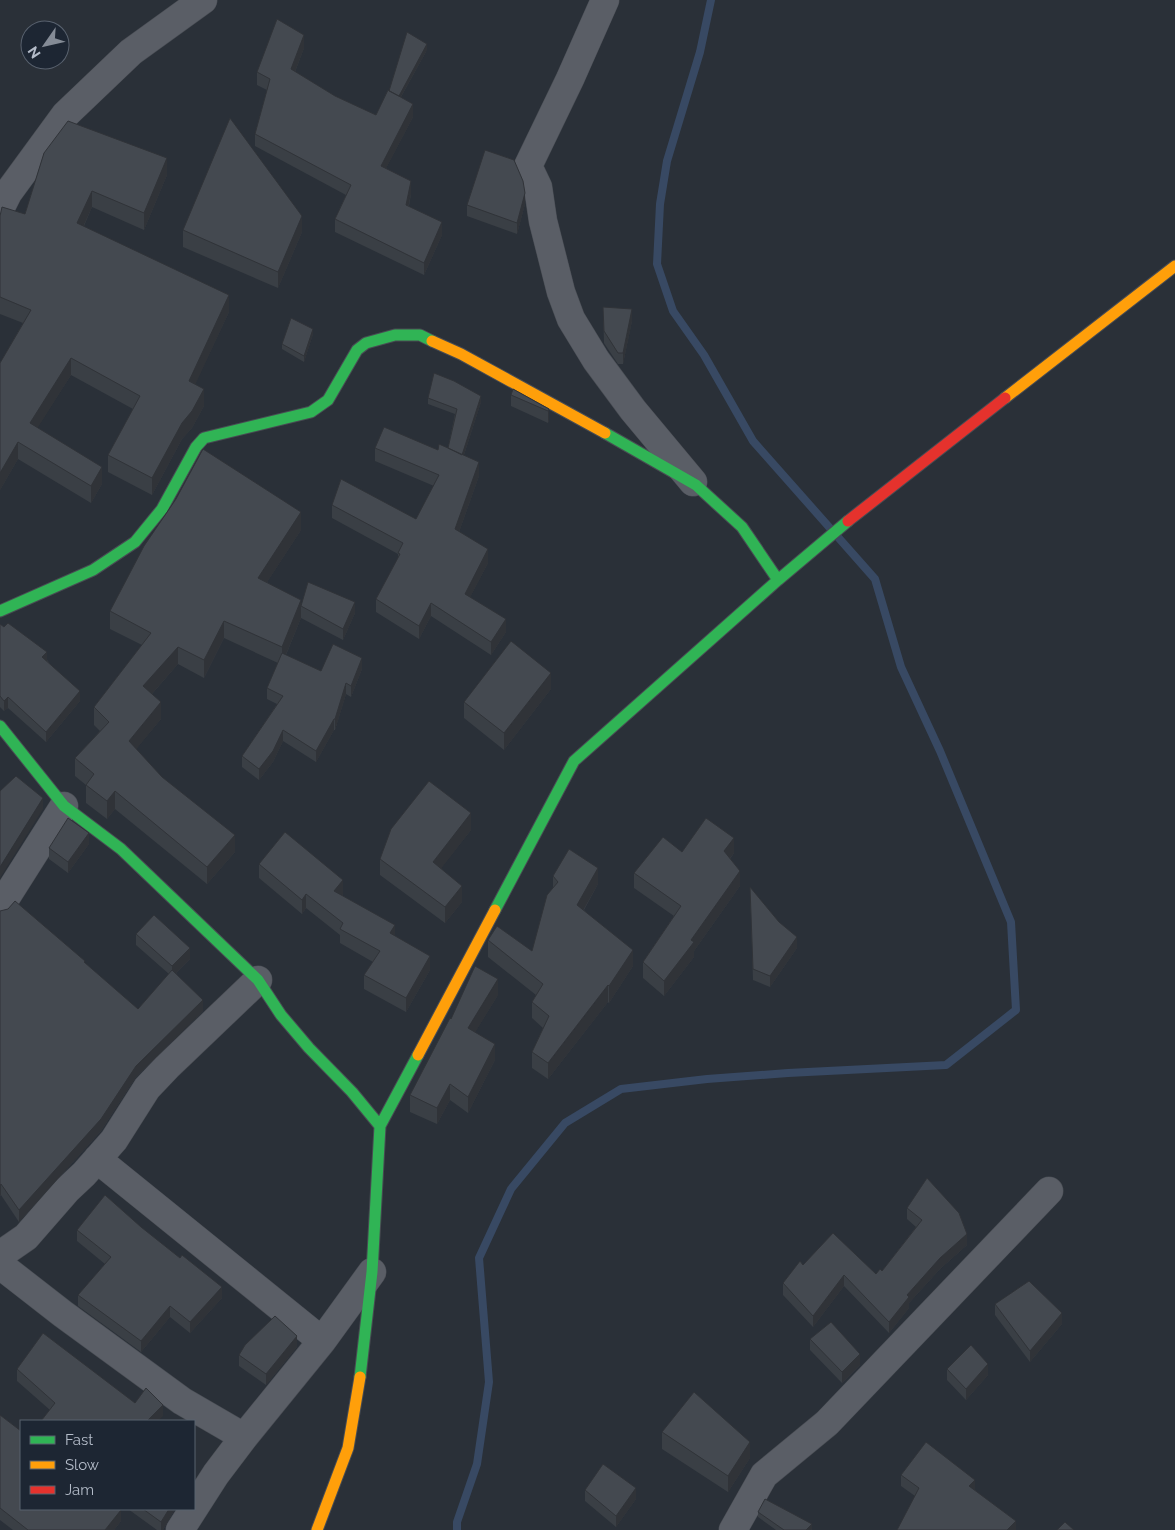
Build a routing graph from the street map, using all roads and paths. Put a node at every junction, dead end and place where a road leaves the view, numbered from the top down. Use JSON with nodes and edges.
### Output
{"nodes":[{"id":1,"x":203,"y":0,"type":"edge"},
{"id":2,"x":605,"y":0,"type":"edge"},
{"id":3,"x":0,"y":209,"type":"edge"},
{"id":4,"x":1175,"y":266,"type":"edge"},
{"id":5,"x":696,"y":485,"type":"junction"},
{"id":6,"x":778,"y":580,"type":"junction"},
{"id":7,"x":0,"y":611,"type":"edge"},
{"id":8,"x":0,"y":726,"type":"edge"},
{"id":9,"x":64,"y":806,"type":"junction"},
{"id":10,"x":0,"y":907,"type":"edge"},
{"id":11,"x":258,"y":980,"type":"junction"},
{"id":12,"x":380,"y":1126,"type":"junction"},
{"id":13,"x":97,"y":1160,"type":"junction"},
{"id":14,"x":1049,"y":1191,"type":"dead end"},
{"id":15,"x":0,"y":1255,"type":"edge"},
{"id":16,"x":0,"y":1265,"type":"edge"},
{"id":17,"x":372,"y":1272,"type":"junction"},
{"id":18,"x":322,"y":1341,"type":"junction"},
{"id":19,"x":244,"y":1437,"type":"junction"},
{"id":20,"x":195,"y":1507,"type":"edge"},
{"id":21,"x":193,"y":1510,"type":"edge"},
{"id":22,"x":180,"y":1530,"type":"edge"},
{"id":23,"x":317,"y":1530,"type":"edge"},
{"id":24,"x":733,"y":1530,"type":"edge"}],
"edges":[{"from":1,"to":3,"type":"street"},
{"from":2,"to":5,"type":"street"},
{"from":4,"to":6,"type":"street"},
{"from":5,"to":6,"type":"street"},
{"from":5,"to":7,"type":"street"},
{"from":6,"to":12,"type":"street"},
{"from":8,"to":9,"type":"street"},
{"from":9,"to":10,"type":"street"},
{"from":9,"to":11,"type":"street"},
{"from":11,"to":12,"type":"street"},
{"from":11,"to":13,"type":"street"},
{"from":12,"to":17,"type":"street"},
{"from":13,"to":15,"type":"street"},
{"from":13,"to":18,"type":"street"},
{"from":14,"to":24,"type":"street"},
{"from":16,"to":19,"type":"street"},
{"from":17,"to":18,"type":"street"},
{"from":17,"to":23,"type":"street"},
{"from":18,"to":19,"type":"street"},
{"from":19,"to":20,"type":"street"},
{"from":21,"to":22,"type":"street"}]}
